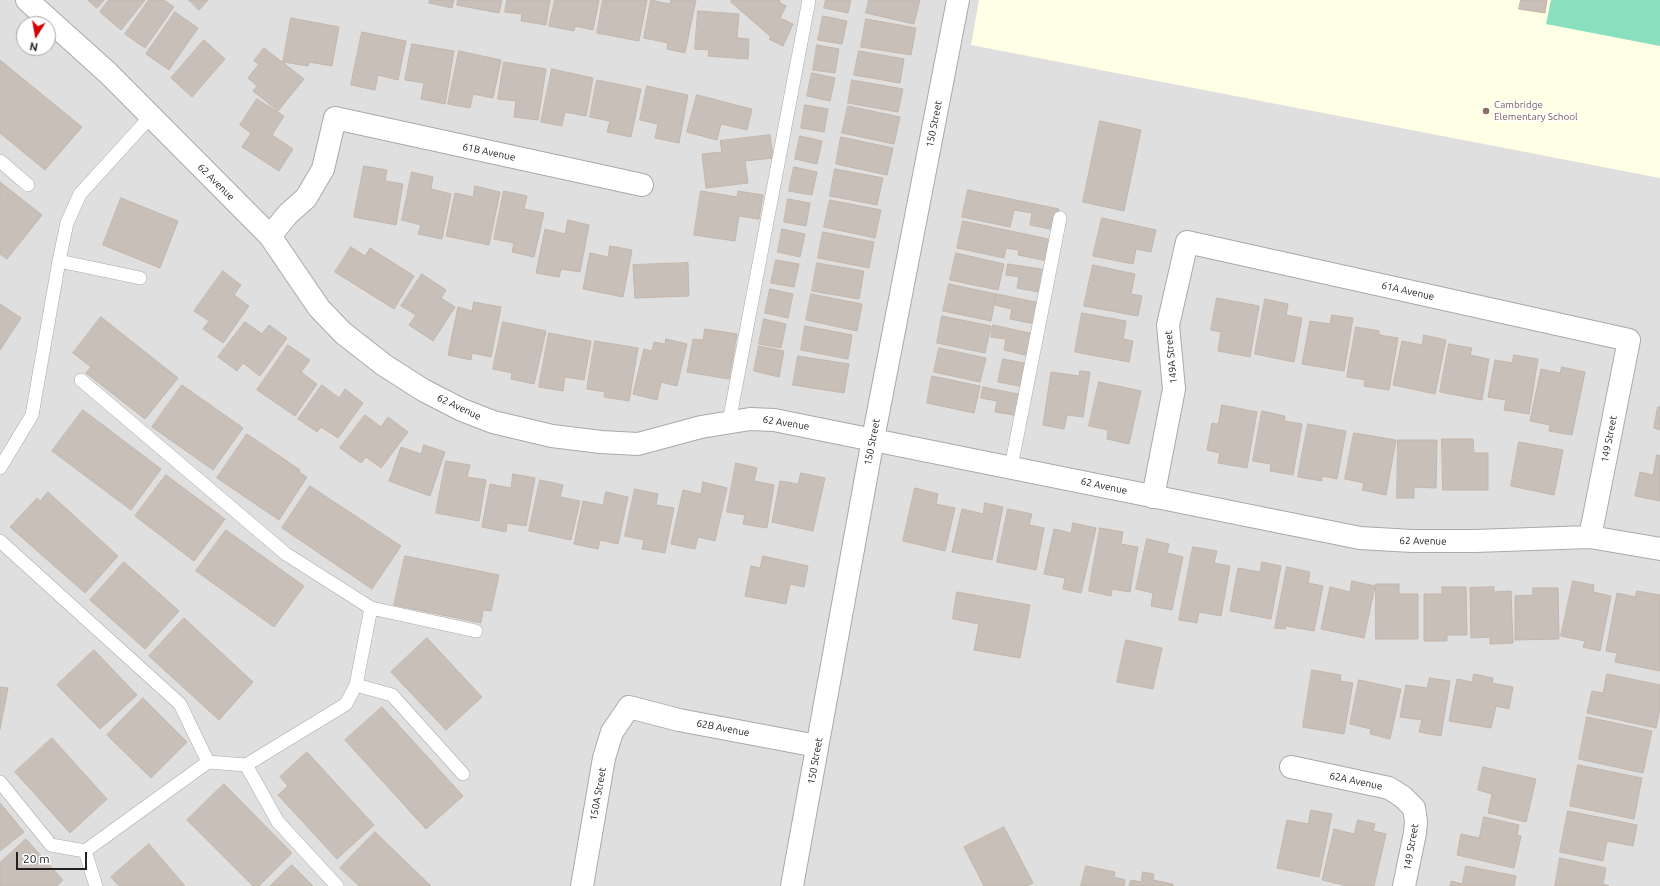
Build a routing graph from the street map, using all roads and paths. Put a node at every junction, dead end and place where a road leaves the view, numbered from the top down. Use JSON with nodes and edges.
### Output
{"nodes":[{"id":1,"x":27,"y":0,"type":"edge"},
{"id":2,"x":809,"y":0,"type":"edge"},
{"id":3,"x":958,"y":0,"type":"edge"},
{"id":4,"x":151,"y":116,"type":"junction"},
{"id":5,"x":0,"y":161,"type":"edge"},
{"id":6,"x":28,"y":185,"type":"dead end"},
{"id":7,"x":642,"y":185,"type":"dead end"},
{"id":8,"x":1060,"y":218,"type":"dead end"},
{"id":9,"x":270,"y":236,"type":"junction"},
{"id":10,"x":1187,"y":242,"type":"joint"},
{"id":11,"x":59,"y":262,"type":"junction"},
{"id":12,"x":140,"y":278,"type":"dead end"},
{"id":13,"x":1629,"y":340,"type":"joint"},
{"id":14,"x":81,"y":380,"type":"dead end"},
{"id":15,"x":729,"y":422,"type":"junction"},
{"id":16,"x":873,"y":439,"type":"junction"},
{"id":17,"x":1011,"y":467,"type":"junction"},
{"id":18,"x":0,"y":468,"type":"edge"},
{"id":19,"x":1153,"y":497,"type":"junction"},
{"id":20,"x":1590,"y":537,"type":"junction"},
{"id":21,"x":0,"y":541,"type":"edge"},
{"id":22,"x":1660,"y":549,"type":"edge"},
{"id":23,"x":371,"y":608,"type":"junction"},
{"id":24,"x":476,"y":631,"type":"dead end"},
{"id":25,"x":356,"y":685,"type":"junction"},
{"id":26,"x":629,"y":707,"type":"joint"},
{"id":27,"x":818,"y":746,"type":"junction"},
{"id":28,"x":208,"y":762,"type":"junction"},
{"id":29,"x":246,"y":765,"type":"junction"},
{"id":30,"x":1291,"y":767,"type":"dead end"},
{"id":31,"x":463,"y":774,"type":"dead end"},
{"id":32,"x":0,"y":782,"type":"edge"},
{"id":33,"x":1414,"y":808,"type":"joint"},
{"id":34,"x":85,"y":851,"type":"junction"},
{"id":35,"x":96,"y":886,"type":"edge"},
{"id":36,"x":337,"y":886,"type":"edge"},
{"id":37,"x":582,"y":886,"type":"edge"},
{"id":38,"x":792,"y":886,"type":"edge"},
{"id":39,"x":1404,"y":886,"type":"edge"}],
"edges":[{"from":1,"to":4,"type":"street","name":"62 Avenue"},
{"from":2,"to":15,"type":"lane"},
{"from":3,"to":16,"type":"street","name":"150 Street"},
{"from":4,"to":9,"type":"street","name":"62 Avenue"},
{"from":4,"to":11,"type":"lane"},
{"from":5,"to":6,"type":"lane"},
{"from":7,"to":9,"type":"street","name":"61B Avenue"},
{"from":8,"to":17,"type":"lane"},
{"from":9,"to":15,"type":"street","name":"62 Avenue"},
{"from":10,"to":13,"type":"street","name":"61A Avenue"},
{"from":10,"to":19,"type":"street","name":"149A Street"},
{"from":11,"to":12,"type":"lane"},
{"from":11,"to":18,"type":"lane"},
{"from":13,"to":20,"type":"street","name":"149 Street"},
{"from":14,"to":23,"type":"lane"},
{"from":15,"to":16,"type":"street","name":"62 Avenue"},
{"from":16,"to":17,"type":"street","name":"62 Avenue"},
{"from":16,"to":27,"type":"street","name":"150 Street"},
{"from":17,"to":19,"type":"street","name":"62 Avenue"},
{"from":19,"to":20,"type":"street","name":"62 Avenue"},
{"from":20,"to":22,"type":"street","name":"62 Avenue"},
{"from":21,"to":28,"type":"lane"},
{"from":23,"to":24,"type":"lane"},
{"from":23,"to":25,"type":"lane"},
{"from":25,"to":29,"type":"lane"},
{"from":25,"to":31,"type":"lane"},
{"from":26,"to":27,"type":"street","name":"62B Avenue"},
{"from":26,"to":37,"type":"street","name":"150A Street"},
{"from":27,"to":38,"type":"street","name":"150 Street"},
{"from":28,"to":29,"type":"lane"},
{"from":28,"to":34,"type":"lane"},
{"from":29,"to":36,"type":"lane"},
{"from":30,"to":33,"type":"street","name":"62A Avenue"},
{"from":32,"to":34,"type":"lane"},
{"from":33,"to":39,"type":"street","name":"149 Street"},
{"from":34,"to":35,"type":"lane"}]}
